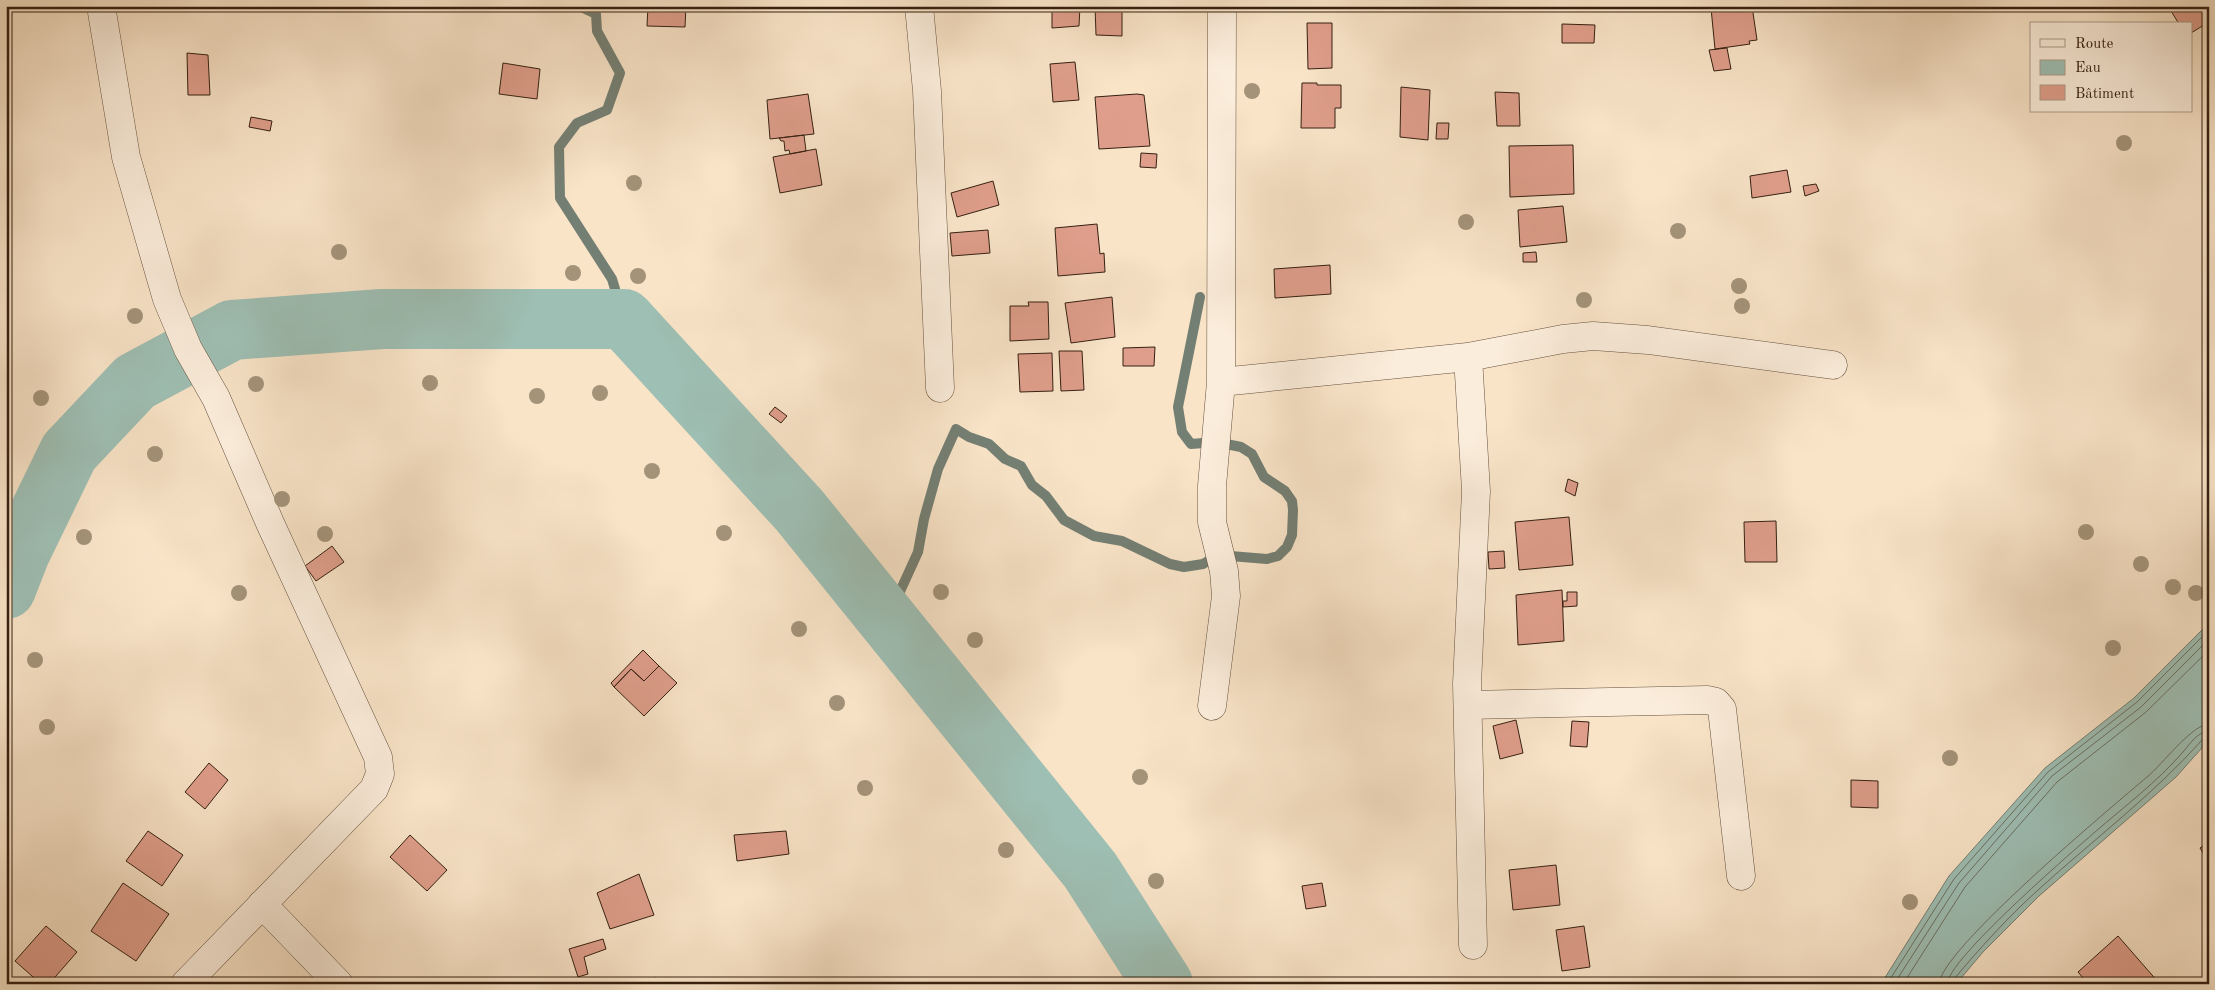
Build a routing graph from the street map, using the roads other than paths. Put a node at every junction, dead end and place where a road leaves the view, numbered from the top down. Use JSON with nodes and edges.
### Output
{"nodes":[{"id":1,"x":101,"y":6,"type":"edge"},
{"id":2,"x":919,"y":6,"type":"edge"},
{"id":3,"x":1222,"y":6,"type":"edge"},
{"id":4,"x":1468,"y":357,"type":"junction"},
{"id":5,"x":1832,"y":365,"type":"dead end"},
{"id":6,"x":1222,"y":382,"type":"junction"},
{"id":7,"x":940,"y":388,"type":"dead end"},
{"id":8,"x":1468,"y":705,"type":"junction"},
{"id":9,"x":1212,"y":706,"type":"dead end"},
{"id":10,"x":1741,"y":876,"type":"dead end"},
{"id":11,"x":262,"y":904,"type":"junction"},
{"id":12,"x":1473,"y":945,"type":"dead end"},
{"id":13,"x":185,"y":984,"type":"edge"},
{"id":14,"x":339,"y":984,"type":"edge"}],
"edges":[{"from":1,"to":11,"type":"street"},
{"from":2,"to":7,"type":"street"},
{"from":3,"to":6,"type":"street"},
{"from":4,"to":5,"type":"street"},
{"from":4,"to":6,"type":"street"},
{"from":4,"to":8,"type":"street"},
{"from":6,"to":9,"type":"street"},
{"from":8,"to":10,"type":"street"},
{"from":8,"to":12,"type":"street"},
{"from":11,"to":13,"type":"street"},
{"from":11,"to":14,"type":"street"}]}
